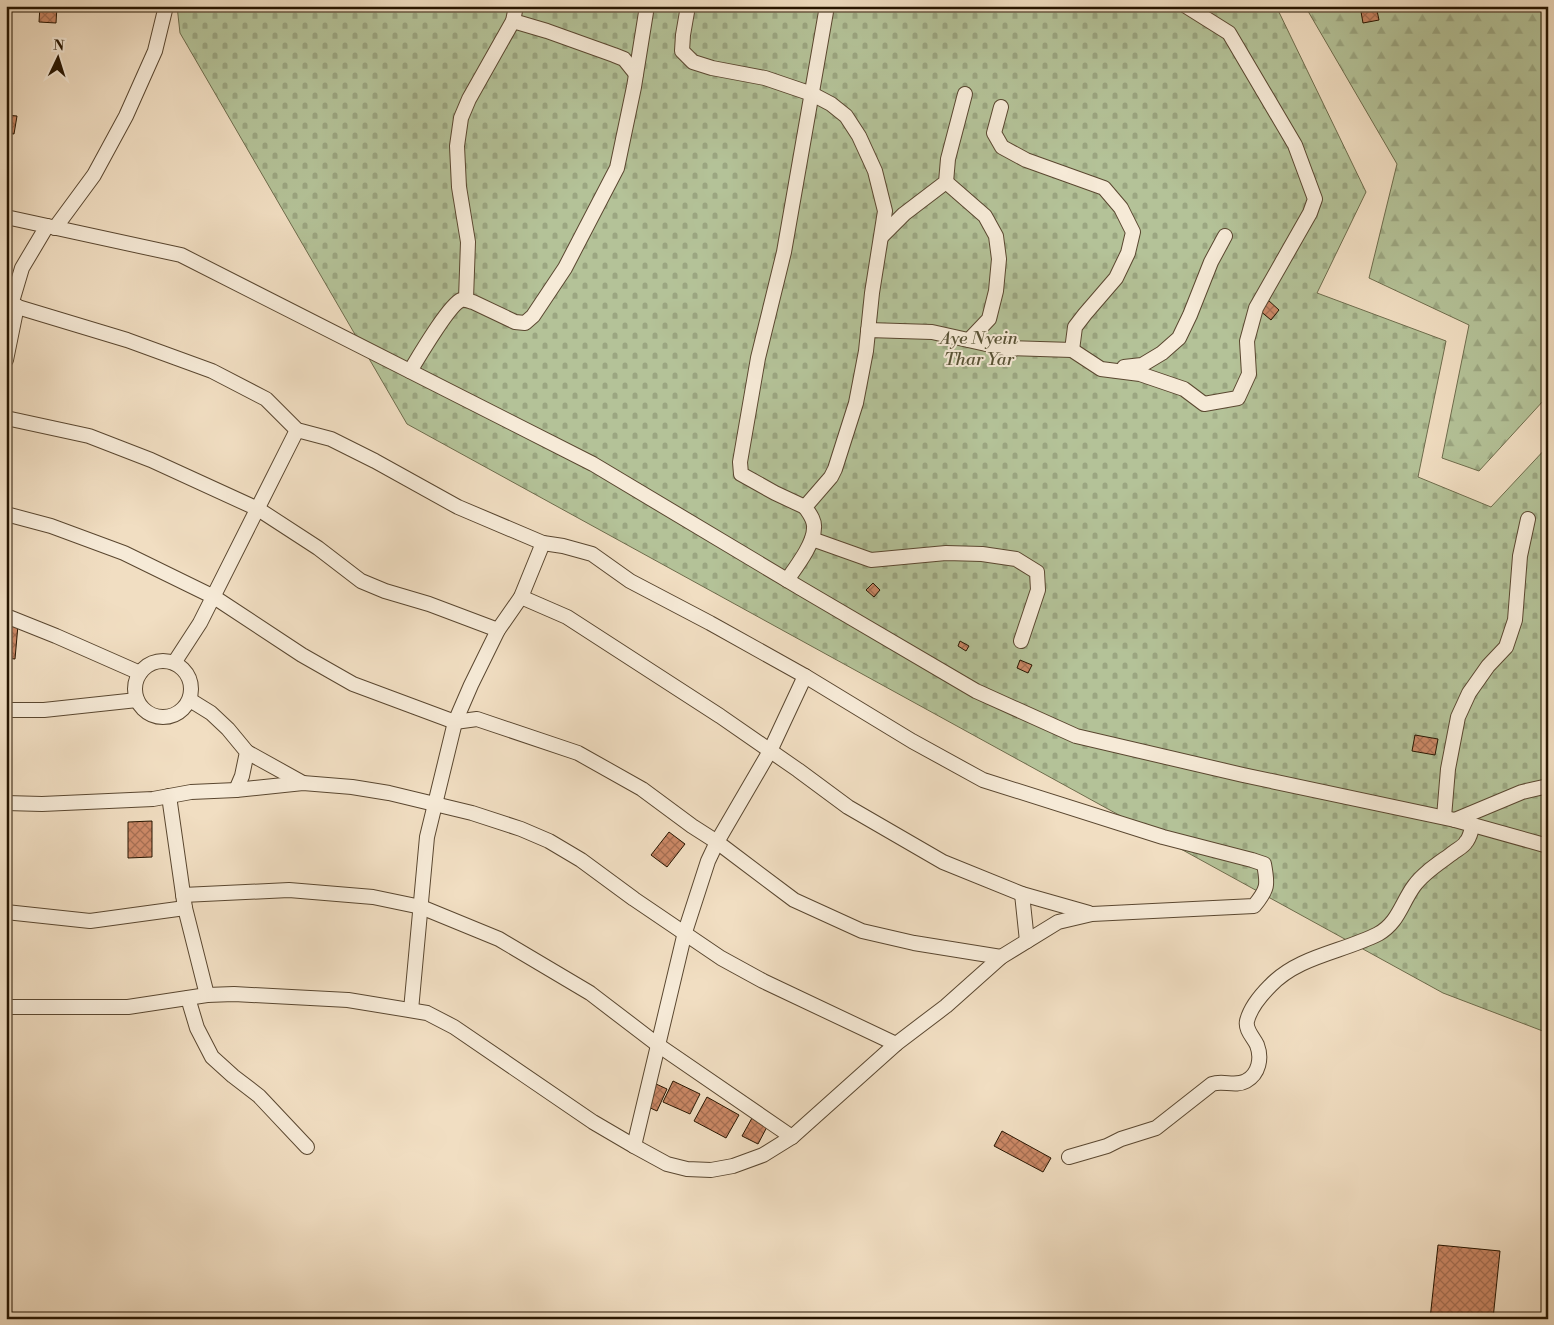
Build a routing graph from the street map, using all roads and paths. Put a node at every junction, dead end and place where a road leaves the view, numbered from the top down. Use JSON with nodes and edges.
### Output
{"nodes":[{"id":1,"x":166,"y":6,"type":"edge"},
{"id":2,"x":516,"y":6,"type":"edge"},
{"id":3,"x":647,"y":6,"type":"edge"},
{"id":4,"x":688,"y":6,"type":"edge"},
{"id":5,"x":827,"y":6,"type":"edge"},
{"id":6,"x":1186,"y":6,"type":"edge"},
{"id":7,"x":513,"y":21,"type":"junction"},
{"id":8,"x":636,"y":74,"type":"junction"},
{"id":9,"x":812,"y":94,"type":"junction"},
{"id":10,"x":965,"y":94,"type":"dead end"},
{"id":11,"x":1001,"y":107,"type":"dead end"},
{"id":12,"x":946,"y":182,"type":"junction"},
{"id":13,"x":6,"y":217,"type":"edge"},
{"id":14,"x":51,"y":227,"type":"junction"},
{"id":15,"x":882,"y":236,"type":"junction"},
{"id":16,"x":1224,"y":236,"type":"dead end"},
{"id":17,"x":466,"y":299,"type":"junction"},
{"id":18,"x":11,"y":305,"type":"edge"},
{"id":19,"x":868,"y":330,"type":"junction"},
{"id":20,"x":969,"y":340,"type":"junction"},
{"id":21,"x":1072,"y":350,"type":"junction"},
{"id":22,"x":6,"y":360,"type":"edge"},
{"id":23,"x":1101,"y":369,"type":"junction"},
{"id":24,"x":410,"y":371,"type":"junction"},
{"id":25,"x":6,"y":418,"type":"edge"},
{"id":26,"x":297,"y":430,"type":"junction"},
{"id":27,"x":805,"y":507,"type":"junction"},
{"id":28,"x":258,"y":509,"type":"junction"},
{"id":29,"x":6,"y":514,"type":"edge"},
{"id":30,"x":1528,"y":519,"type":"dead end"},
{"id":31,"x":812,"y":539,"type":"junction"},
{"id":32,"x":543,"y":543,"type":"junction"},
{"id":33,"x":787,"y":580,"type":"junction"},
{"id":34,"x":214,"y":597,"type":"junction"},
{"id":35,"x":521,"y":597,"type":"junction"},
{"id":36,"x":6,"y":616,"type":"edge"},
{"id":37,"x":498,"y":630,"type":"junction"},
{"id":38,"x":1021,"y":641,"type":"dead end"},
{"id":39,"x":174,"y":663,"type":"junction"},
{"id":40,"x":140,"y":673,"type":"junction"},
{"id":41,"x":805,"y":676,"type":"junction"},
{"id":42,"x":137,"y":700,"type":"junction"},
{"id":43,"x":190,"y":700,"type":"junction"},
{"id":44,"x":6,"y":710,"type":"edge"},
{"id":45,"x":455,"y":722,"type":"junction"},
{"id":46,"x":770,"y":751,"type":"junction"},
{"id":47,"x":247,"y":752,"type":"junction"},
{"id":48,"x":303,"y":784,"type":"junction"},
{"id":49,"x":1548,"y":786,"type":"edge"},
{"id":50,"x":236,"y":790,"type":"junction"},
{"id":51,"x":169,"y":796,"type":"junction"},
{"id":52,"x":6,"y":803,"type":"edge"},
{"id":53,"x":435,"y":803,"type":"junction"},
{"id":54,"x":1450,"y":818,"type":"junction"},
{"id":55,"x":1473,"y":825,"type":"junction"},
{"id":56,"x":717,"y":842,"type":"junction"},
{"id":57,"x":1548,"y":846,"type":"edge"},
{"id":58,"x":1022,"y":894,"type":"junction"},
{"id":59,"x":184,"y":902,"type":"junction"},
{"id":60,"x":421,"y":907,"type":"junction"},
{"id":61,"x":6,"y":912,"type":"edge"},
{"id":62,"x":1092,"y":914,"type":"junction"},
{"id":63,"x":685,"y":932,"type":"junction"},
{"id":64,"x":1027,"y":941,"type":"junction"},
{"id":65,"x":1001,"y":957,"type":"junction"},
{"id":66,"x":206,"y":995,"type":"junction"},
{"id":67,"x":188,"y":998,"type":"junction"},
{"id":68,"x":6,"y":1007,"type":"edge"},
{"id":69,"x":411,"y":1010,"type":"junction"},
{"id":70,"x":896,"y":1044,"type":"junction"},
{"id":71,"x":658,"y":1045,"type":"junction"},
{"id":72,"x":792,"y":1137,"type":"junction"},
{"id":73,"x":634,"y":1146,"type":"junction"},
{"id":74,"x":307,"y":1147,"type":"dead end"},
{"id":75,"x":1069,"y":1157,"type":"dead end"}],
"edges":[{"from":1,"to":14,"type":"street"},
{"from":2,"to":7,"type":"street"},
{"from":3,"to":8,"type":"street"},
{"from":4,"to":9,"type":"street"},
{"from":5,"to":9,"type":"street"},
{"from":6,"to":23,"type":"street"},
{"from":7,"to":8,"type":"street"},
{"from":7,"to":17,"type":"street"},
{"from":8,"to":17,"type":"street"},
{"from":9,"to":15,"type":"street"},
{"from":9,"to":27,"type":"street"},
{"from":10,"to":12,"type":"street"},
{"from":11,"to":21,"type":"street"},
{"from":12,"to":15,"type":"street"},
{"from":12,"to":20,"type":"street"},
{"from":13,"to":14,"type":"street"},
{"from":14,"to":18,"type":"street"},
{"from":14,"to":24,"type":"street"},
{"from":15,"to":19,"type":"street"},
{"from":16,"to":23,"type":"street"},
{"from":17,"to":24,"type":"street"},
{"from":18,"to":22,"type":"street"},
{"from":18,"to":26,"type":"street"},
{"from":19,"to":20,"type":"street"},
{"from":19,"to":27,"type":"street"},
{"from":20,"to":21,"type":"street"},
{"from":21,"to":23,"type":"street"},
{"from":24,"to":33,"type":"street"},
{"from":25,"to":28,"type":"street"},
{"from":26,"to":28,"type":"street"},
{"from":26,"to":32,"type":"street"},
{"from":27,"to":31,"type":"street"},
{"from":28,"to":34,"type":"street"},
{"from":28,"to":37,"type":"street"},
{"from":29,"to":34,"type":"street"},
{"from":30,"to":54,"type":"street"},
{"from":31,"to":33,"type":"street"},
{"from":31,"to":38,"type":"street"},
{"from":32,"to":35,"type":"street"},
{"from":32,"to":41,"type":"street"},
{"from":33,"to":54,"type":"street"},
{"from":34,"to":39,"type":"street"},
{"from":34,"to":45,"type":"street"},
{"from":35,"to":37,"type":"street"},
{"from":35,"to":46,"type":"street"},
{"from":36,"to":40,"type":"street"},
{"from":37,"to":45,"type":"street"},
{"from":39,"to":40,"type":"street"},
{"from":39,"to":43,"type":"street"},
{"from":40,"to":42,"type":"street"},
{"from":41,"to":46,"type":"street"},
{"from":41,"to":62,"type":"street"},
{"from":42,"to":43,"type":"street"},
{"from":42,"to":44,"type":"street"},
{"from":43,"to":47,"type":"street"},
{"from":45,"to":53,"type":"street"},
{"from":45,"to":56,"type":"street"},
{"from":46,"to":56,"type":"street"},
{"from":46,"to":58,"type":"street"},
{"from":47,"to":48,"type":"street"},
{"from":47,"to":50,"type":"street"},
{"from":48,"to":50,"type":"street"},
{"from":48,"to":53,"type":"street"},
{"from":49,"to":54,"type":"street"},
{"from":50,"to":51,"type":"street"},
{"from":51,"to":52,"type":"street"},
{"from":51,"to":59,"type":"street"},
{"from":53,"to":60,"type":"street"},
{"from":53,"to":63,"type":"street"},
{"from":54,"to":55,"type":"street"},
{"from":55,"to":57,"type":"street"},
{"from":55,"to":75,"type":"street"},
{"from":56,"to":63,"type":"street"},
{"from":56,"to":65,"type":"street"},
{"from":58,"to":62,"type":"street"},
{"from":58,"to":64,"type":"street"},
{"from":59,"to":60,"type":"street"},
{"from":59,"to":61,"type":"street"},
{"from":59,"to":66,"type":"street"},
{"from":60,"to":69,"type":"street"},
{"from":60,"to":71,"type":"street"},
{"from":62,"to":64,"type":"street"},
{"from":63,"to":70,"type":"street"},
{"from":63,"to":71,"type":"street"},
{"from":64,"to":65,"type":"street"},
{"from":65,"to":70,"type":"street"},
{"from":66,"to":67,"type":"street"},
{"from":66,"to":69,"type":"street"},
{"from":67,"to":68,"type":"street"},
{"from":67,"to":74,"type":"street"},
{"from":69,"to":73,"type":"street"},
{"from":70,"to":72,"type":"street"},
{"from":71,"to":72,"type":"street"},
{"from":71,"to":73,"type":"street"},
{"from":72,"to":73,"type":"street"}]}
